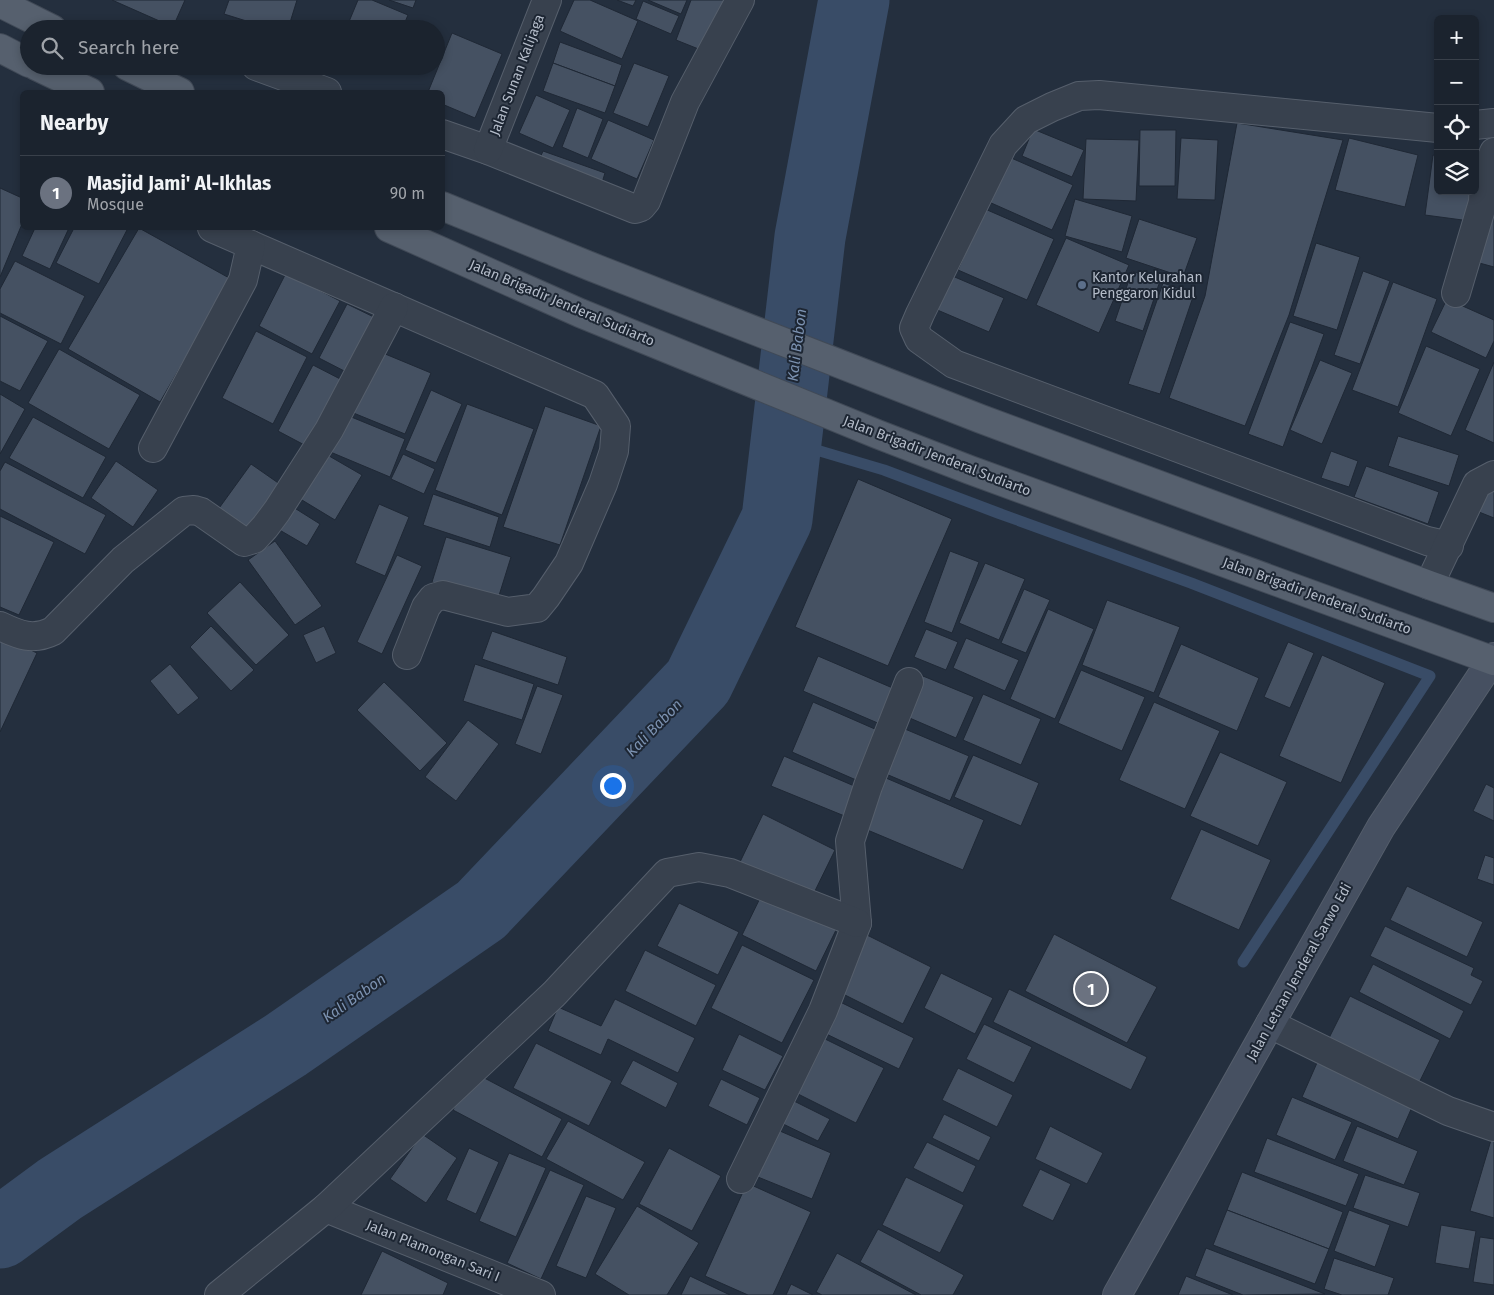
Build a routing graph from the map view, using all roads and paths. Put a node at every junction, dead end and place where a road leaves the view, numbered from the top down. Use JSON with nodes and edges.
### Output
{"nodes":[{"id":1,"x":547,"y":0,"type":"edge"},
{"id":2,"x":740,"y":0,"type":"edge"},
{"id":3,"x":0,"y":3,"type":"edge"},
{"id":4,"x":34,"y":20,"type":"edge"},
{"id":5,"x":0,"y":48,"type":"edge"},
{"id":6,"x":20,"y":58,"type":"edge"},
{"id":7,"x":55,"y":75,"type":"edge"},
{"id":8,"x":146,"y":75,"type":"edge"},
{"id":9,"x":281,"y":75,"type":"edge"},
{"id":10,"x":86,"y":90,"type":"edge"},
{"id":11,"x":176,"y":90,"type":"edge"},
{"id":12,"x":322,"y":90,"type":"edge"},
{"id":13,"x":1494,"y":123,"type":"edge"},
{"id":14,"x":1479,"y":125,"type":"edge"},
{"id":15,"x":1434,"y":128,"type":"edge"},
{"id":16,"x":445,"y":135,"type":"edge"},
{"id":17,"x":488,"y":150,"type":"junction"},
{"id":18,"x":1494,"y":152,"type":"edge"},
{"id":19,"x":445,"y":207,"type":"edge"},
{"id":20,"x":217,"y":230,"type":"edge"},
{"id":21,"x":393,"y":230,"type":"edge"},
{"id":22,"x":251,"y":245,"type":"junction"},
{"id":23,"x":1456,"y":293,"type":"dead end"},
{"id":24,"x":394,"y":307,"type":"junction"},
{"id":25,"x":153,"y":448,"type":"dead end"},
{"id":26,"x":1494,"y":475,"type":"edge"},
{"id":27,"x":1448,"y":546,"type":"junction"},
{"id":28,"x":1429,"y":585,"type":"junction"},
{"id":29,"x":1494,"y":608,"type":"edge"},
{"id":30,"x":0,"y":626,"type":"edge"},
{"id":31,"x":407,"y":655,"type":"dead end"},
{"id":32,"x":1493,"y":659,"type":"edge"},
{"id":33,"x":909,"y":682,"type":"dead end"},
{"id":34,"x":857,"y":923,"type":"junction"},
{"id":35,"x":1270,"y":1024,"type":"junction"},
{"id":36,"x":1494,"y":1128,"type":"edge"},
{"id":37,"x":741,"y":1180,"type":"dead end"},
{"id":38,"x":326,"y":1208,"type":"junction"},
{"id":39,"x":219,"y":1295,"type":"edge"},
{"id":40,"x":541,"y":1295,"type":"edge"},
{"id":41,"x":1117,"y":1295,"type":"edge"}],
"edges":[{"from":1,"to":17,"type":"street","name":"Jalan Sunan Kalijaga"},
{"from":2,"to":17,"type":"street"},
{"from":3,"to":4,"type":"main road"},
{"from":5,"to":6,"type":"main road"},
{"from":7,"to":10,"type":"main road"},
{"from":8,"to":11,"type":"main road"},
{"from":9,"to":12,"type":"street"},
{"from":13,"to":14,"type":"street"},
{"from":15,"to":27,"type":"street"},
{"from":16,"to":17,"type":"street"},
{"from":18,"to":23,"type":"street"},
{"from":19,"to":28,"type":"main road"},
{"from":20,"to":22,"type":"street"},
{"from":21,"to":32,"type":"main road","name":"Jalan Brigadir Jenderal Sudiarto"},
{"from":22,"to":24,"type":"street"},
{"from":22,"to":25,"type":"street"},
{"from":24,"to":30,"type":"street"},
{"from":24,"to":31,"type":"street"},
{"from":26,"to":27,"type":"street"},
{"from":27,"to":28,"type":"street"},
{"from":28,"to":29,"type":"main road"},
{"from":32,"to":35,"type":"main road","name":"Jalan Letnan Jenderal Sarwo Edi"},
{"from":33,"to":34,"type":"street"},
{"from":34,"to":37,"type":"street"},
{"from":34,"to":38,"type":"street"},
{"from":35,"to":36,"type":"street"},
{"from":35,"to":41,"type":"main road","name":"Jalan Letnan Jenderal Sarwo Edi"},
{"from":38,"to":39,"type":"street"},
{"from":38,"to":40,"type":"street","name":"Jalan Plamongan Sari I"}]}
